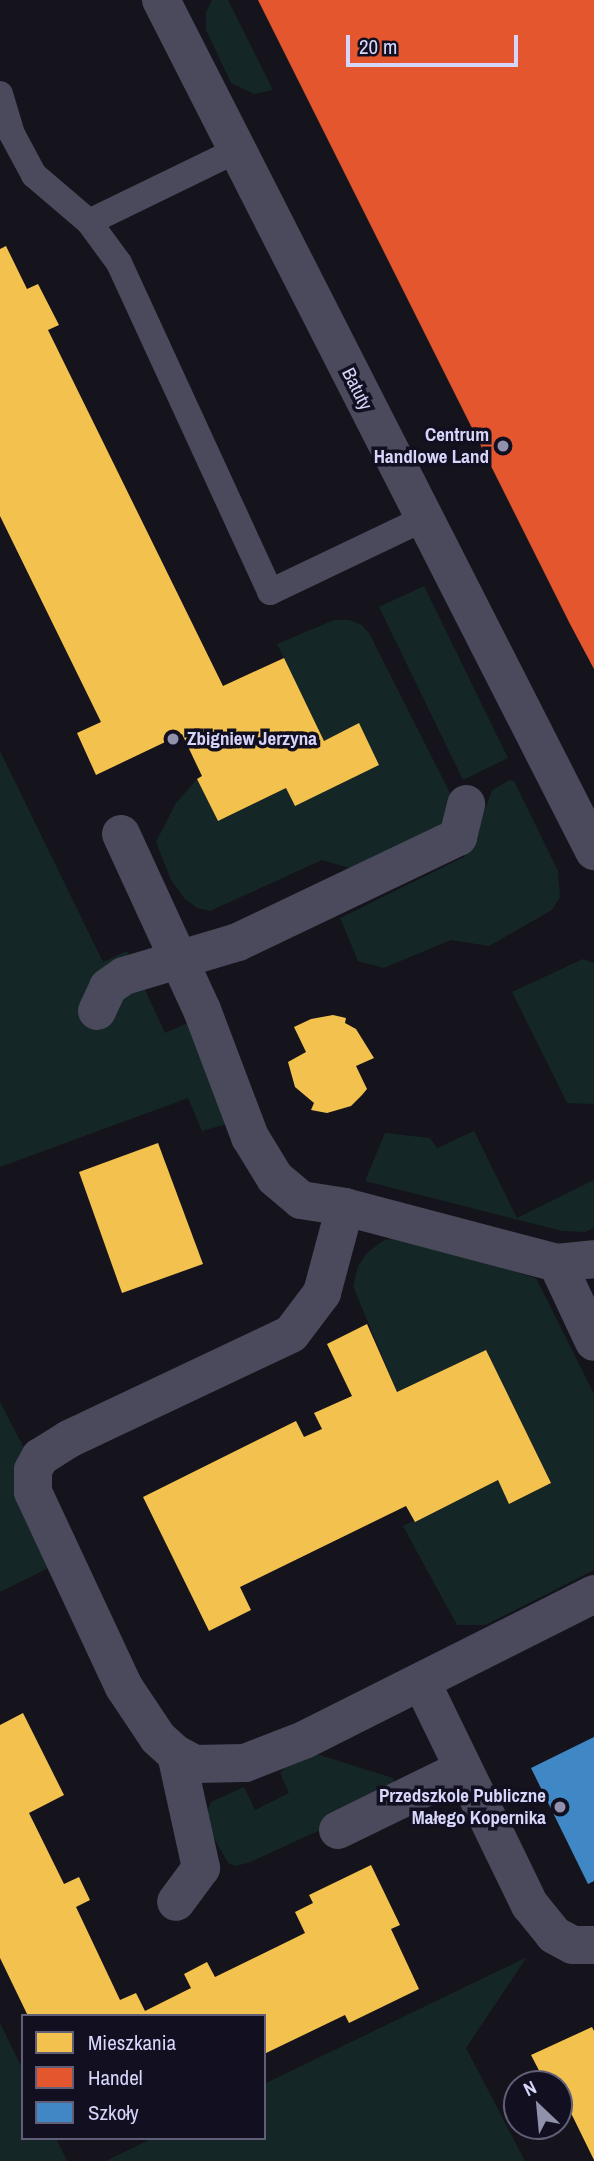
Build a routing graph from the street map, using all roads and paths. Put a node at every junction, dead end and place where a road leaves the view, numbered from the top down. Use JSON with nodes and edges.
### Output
{"nodes":[{"id":1,"x":161,"y":0,"type":"edge"},
{"id":2,"x":0,"y":94,"type":"edge"},
{"id":3,"x":237,"y":150,"type":"junction"},
{"id":4,"x":89,"y":222,"type":"junction"},
{"id":5,"x":423,"y":519,"type":"junction"},
{"id":6,"x":466,"y":804,"type":"dead end"},
{"id":7,"x":121,"y":834,"type":"dead end"},
{"id":8,"x":594,"y":851,"type":"edge"},
{"id":9,"x":179,"y":957,"type":"junction"},
{"id":10,"x":96,"y":1011,"type":"dead end"},
{"id":11,"x":345,"y":1207,"type":"junction"},
{"id":12,"x":575,"y":1261,"type":"edge"},
{"id":13,"x":594,"y":1342,"type":"edge"},
{"id":14,"x":594,"y":1594,"type":"edge"},
{"id":15,"x":422,"y":1683,"type":"junction"},
{"id":16,"x":176,"y":1754,"type":"junction"},
{"id":17,"x":463,"y":1769,"type":"junction"},
{"id":18,"x":338,"y":1830,"type":"dead end"},
{"id":19,"x":176,"y":1902,"type":"dead end"},
{"id":20,"x":594,"y":1945,"type":"edge"}],
"edges":[{"from":1,"to":3,"type":"street","name":"Batuty"},
{"from":2,"to":4,"type":"lane"},
{"from":3,"to":4,"type":"lane"},
{"from":3,"to":5,"type":"street","name":"Batuty"},
{"from":4,"to":5,"type":"lane"},
{"from":5,"to":8,"type":"street","name":"Batuty"},
{"from":6,"to":9,"type":"street"},
{"from":7,"to":9,"type":"street"},
{"from":9,"to":10,"type":"street"},
{"from":9,"to":11,"type":"street"},
{"from":11,"to":12,"type":"street"},
{"from":11,"to":16,"type":"street"},
{"from":12,"to":13,"type":"street"},
{"from":14,"to":15,"type":"street"},
{"from":15,"to":16,"type":"street"},
{"from":15,"to":17,"type":"street"},
{"from":16,"to":19,"type":"street"},
{"from":17,"to":18,"type":"street"},
{"from":17,"to":20,"type":"street"}]}
